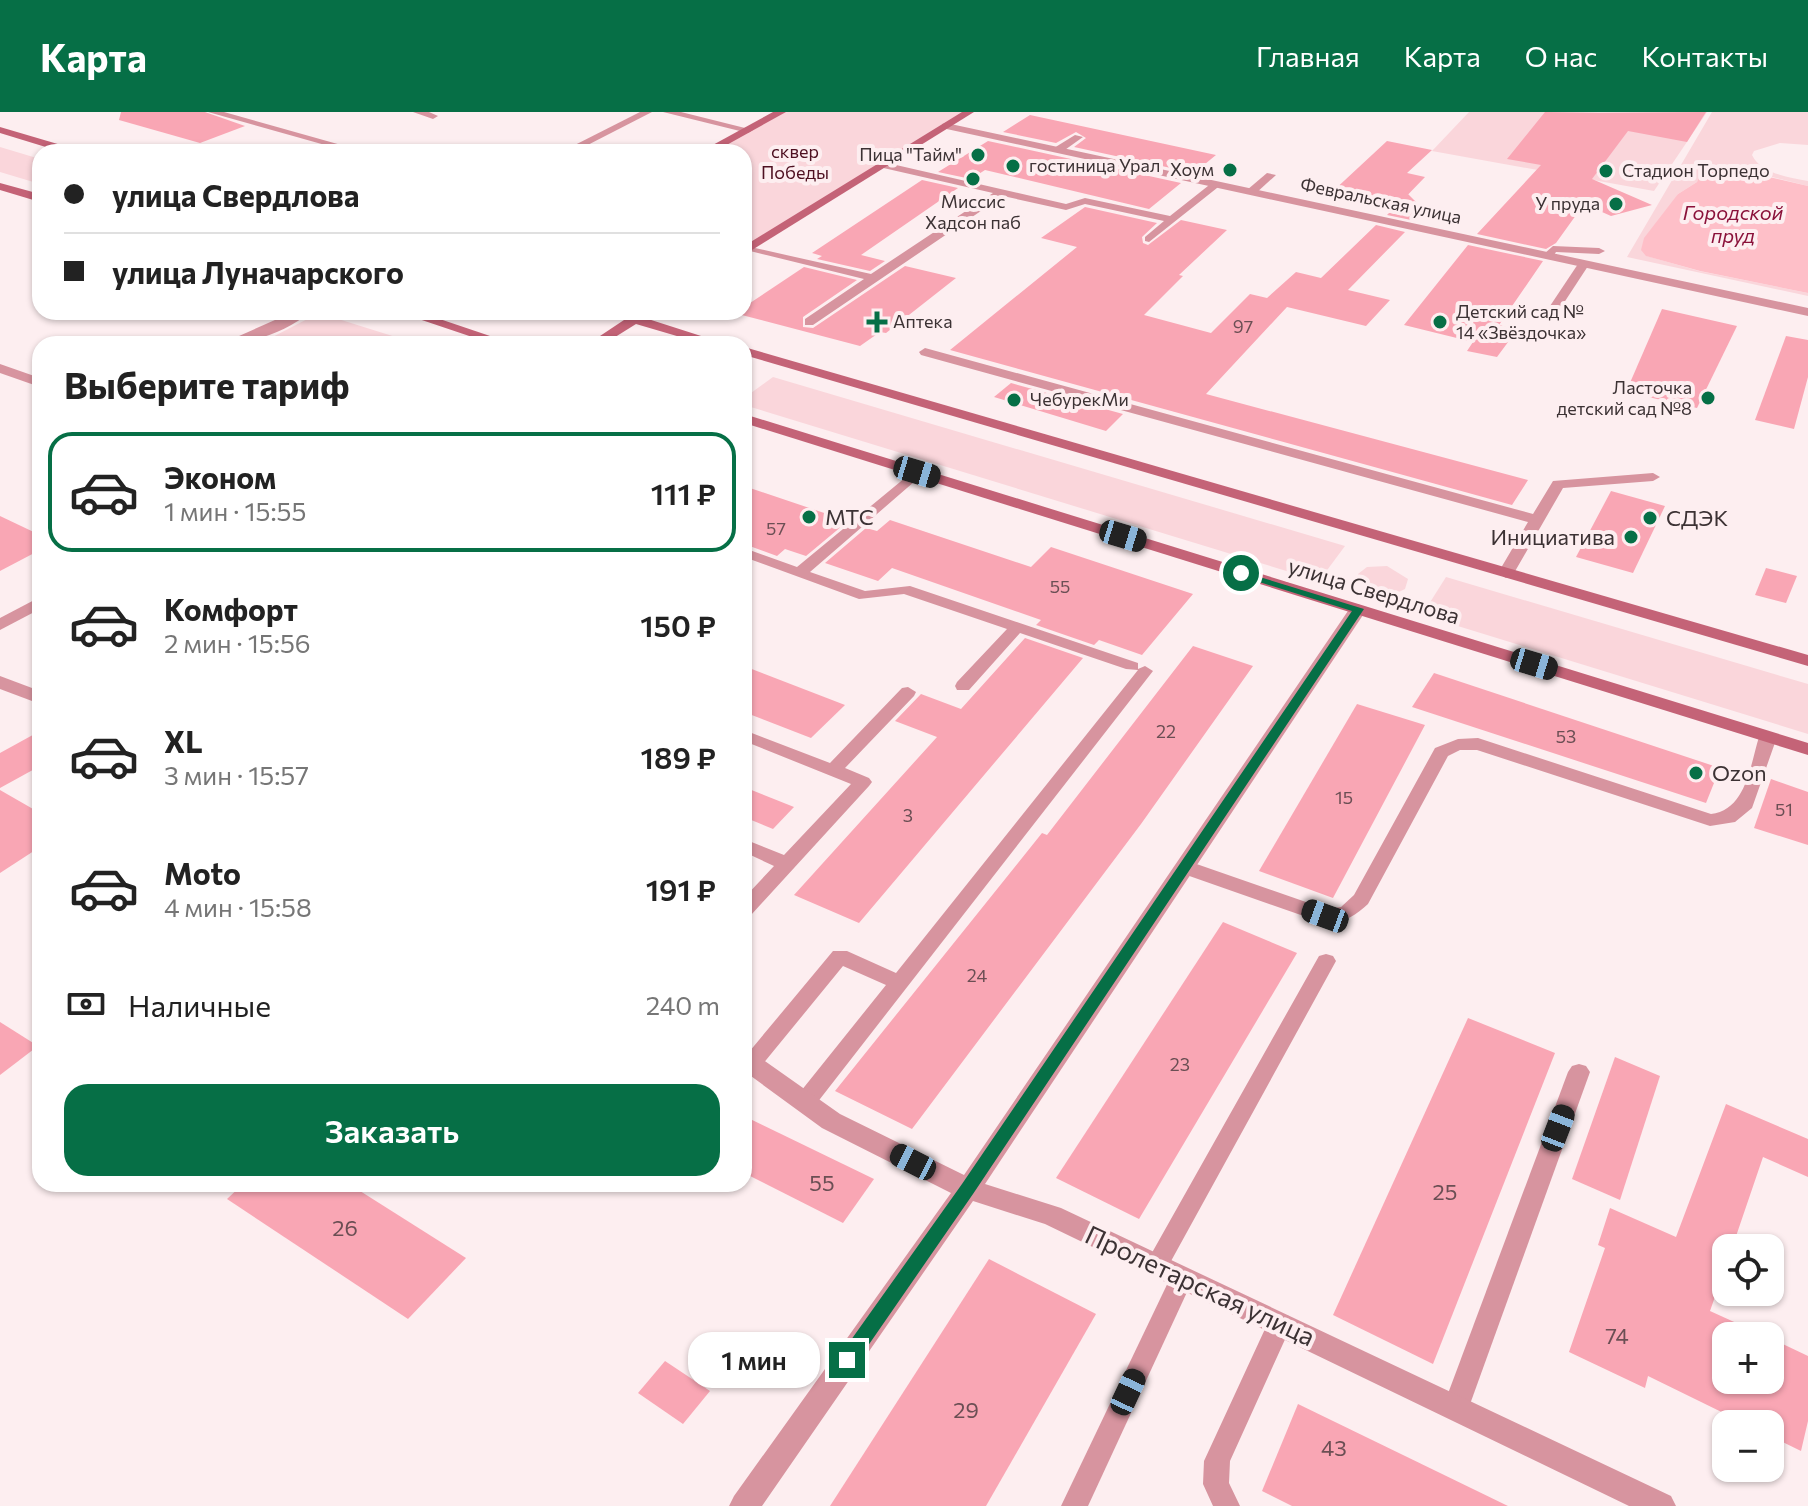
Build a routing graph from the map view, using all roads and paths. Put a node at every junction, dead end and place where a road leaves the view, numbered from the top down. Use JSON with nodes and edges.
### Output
{"nodes":[{"id":1,"x":213,"y":112,"type":"edge"},
{"id":2,"x":418,"y":112,"type":"edge"},
{"id":3,"x":647,"y":112,"type":"edge"},
{"id":4,"x":668,"y":112,"type":"edge"},
{"id":5,"x":781,"y":112,"type":"edge"},
{"id":6,"x":969,"y":112,"type":"edge"},
{"id":7,"x":433,"y":116,"type":"dead end"},
{"id":8,"x":946,"y":126,"type":"junction"},
{"id":9,"x":0,"y":130,"type":"edge"},
{"id":10,"x":748,"y":130,"type":"junction"},
{"id":11,"x":1078,"y":137,"type":"dead end"},
{"id":12,"x":47,"y":144,"type":"edge"},
{"id":13,"x":331,"y":144,"type":"edge"},
{"id":14,"x":582,"y":144,"type":"edge"},
{"id":15,"x":721,"y":144,"type":"edge"},
{"id":16,"x":1058,"y":150,"type":"junction"},
{"id":17,"x":883,"y":165,"type":"junction"},
{"id":18,"x":1271,"y":175,"type":"dead end"},
{"id":19,"x":1217,"y":184,"type":"junction"},
{"id":20,"x":0,"y":186,"type":"edge"},
{"id":21,"x":1002,"y":192,"type":"junction"},
{"id":22,"x":1251,"y":192,"type":"junction"},
{"id":23,"x":32,"y":196,"type":"edge"},
{"id":24,"x":1172,"y":220,"type":"junction"},
{"id":25,"x":1149,"y":239,"type":"dead end"},
{"id":26,"x":752,"y":247,"type":"edge"},
{"id":27,"x":752,"y":251,"type":"edge"},
{"id":28,"x":1599,"y":251,"type":"dead end"},
{"id":29,"x":1548,"y":256,"type":"junction"},
{"id":30,"x":1584,"y":263,"type":"junction"},
{"id":31,"x":873,"y":278,"type":"junction"},
{"id":32,"x":1808,"y":312,"type":"edge"},
{"id":33,"x":1550,"y":315,"type":"dead end"},
{"id":34,"x":287,"y":320,"type":"edge"},
{"id":35,"x":430,"y":320,"type":"edge"},
{"id":36,"x":634,"y":320,"type":"edge"},
{"id":37,"x":652,"y":320,"type":"edge"},
{"id":38,"x":809,"y":322,"type":"dead end"},
{"id":39,"x":252,"y":336,"type":"edge"},
{"id":40,"x":482,"y":336,"type":"edge"},
{"id":41,"x":608,"y":336,"type":"edge"},
{"id":42,"x":697,"y":336,"type":"edge"},
{"id":43,"x":925,"y":352,"type":"dead end"},
{"id":44,"x":752,"y":353,"type":"edge"},
{"id":45,"x":0,"y":368,"type":"edge"},
{"id":46,"x":32,"y":380,"type":"edge"},
{"id":47,"x":752,"y":420,"type":"edge"},
{"id":48,"x":917,"y":472,"type":"junction"},
{"id":49,"x":1653,"y":477,"type":"dead end"},
{"id":50,"x":1537,"y":520,"type":"junction"},
{"id":51,"x":752,"y":555,"type":"edge"},
{"id":52,"x":799,"y":573,"type":"junction"},
{"id":53,"x":1506,"y":573,"type":"junction"},
{"id":54,"x":32,"y":607,"type":"edge"},
{"id":55,"x":1358,"y":609,"type":"junction"},
{"id":56,"x":0,"y":625,"type":"edge"},
{"id":57,"x":1017,"y":627,"type":"junction"},
{"id":58,"x":1808,"y":661,"type":"edge"},
{"id":59,"x":0,"y":682,"type":"edge"},
{"id":60,"x":963,"y":686,"type":"dead end"},
{"id":61,"x":908,"y":692,"type":"dead end"},
{"id":62,"x":32,"y":695,"type":"edge"},
{"id":63,"x":1768,"y":737,"type":"junction"},
{"id":64,"x":752,"y":738,"type":"edge"},
{"id":65,"x":1808,"y":749,"type":"edge"},
{"id":66,"x":833,"y":770,"type":"junction"},
{"id":67,"x":752,"y":849,"type":"edge"},
{"id":68,"x":787,"y":864,"type":"junction"},
{"id":69,"x":1185,"y":867,"type":"junction"},
{"id":70,"x":752,"y":901,"type":"edge"},
{"id":71,"x":1326,"y":961,"type":"dead end"},
{"id":72,"x":899,"y":983,"type":"junction"},
{"id":73,"x":752,"y":1056,"type":"edge"},
{"id":74,"x":752,"y":1064,"type":"edge"},
{"id":75,"x":1579,"y":1072,"type":"dead end"},
{"id":76,"x":805,"y":1102,"type":"junction"},
{"id":77,"x":968,"y":1189,"type":"junction"},
{"id":78,"x":1157,"y":1265,"type":"junction"},
{"id":79,"x":1182,"y":1277,"type":"junction"},
{"id":80,"x":1280,"y":1324,"type":"junction"},
{"id":81,"x":1456,"y":1407,"type":"junction"},
{"id":82,"x":744,"y":1506,"type":"edge"},
{"id":83,"x":1074,"y":1506,"type":"edge"},
{"id":84,"x":1227,"y":1506,"type":"edge"},
{"id":85,"x":1661,"y":1506,"type":"edge"}],
"edges":[{"from":1,"to":13,"type":"lane"},
{"from":2,"to":7,"type":"lane"},
{"from":3,"to":14,"type":"lane"},
{"from":4,"to":10,"type":"lane"},
{"from":5,"to":10,"type":"main road"},
{"from":6,"to":8,"type":"main road"},
{"from":8,"to":16,"type":"street","name":"Февральская улица"},
{"from":8,"to":17,"type":"main road"},
{"from":9,"to":12,"type":"main road"},
{"from":10,"to":15,"type":"main road"},
{"from":11,"to":16,"type":"lane"},
{"from":16,"to":19,"type":"street","name":"Февральская улица"},
{"from":17,"to":21,"type":"lane"},
{"from":17,"to":26,"type":"main road"},
{"from":18,"to":22,"type":"lane"},
{"from":19,"to":22,"type":"street","name":"Февральская улица"},
{"from":19,"to":24,"type":"lane"},
{"from":20,"to":23,"type":"main road"},
{"from":21,"to":24,"type":"lane"},
{"from":21,"to":31,"type":"lane"},
{"from":22,"to":29,"type":"street","name":"Февральская улица"},
{"from":24,"to":25,"type":"lane"},
{"from":27,"to":31,"type":"lane"},
{"from":28,"to":29,"type":"lane"},
{"from":29,"to":30,"type":"street","name":"Февральская улица"},
{"from":30,"to":32,"type":"street","name":"Февральская улица"},
{"from":30,"to":33,"type":"lane"},
{"from":31,"to":38,"type":"lane"},
{"from":34,"to":39,"type":"street"},
{"from":35,"to":40,"type":"main road"},
{"from":36,"to":41,"type":"main road"},
{"from":37,"to":42,"type":"main road"},
{"from":43,"to":50,"type":"lane"},
{"from":44,"to":53,"type":"main road"},
{"from":45,"to":46,"type":"street"},
{"from":47,"to":48,"type":"main road","name":"улица Свердлова"},
{"from":48,"to":52,"type":"lane"},
{"from":48,"to":55,"type":"main road","name":"улица Свердлова"},
{"from":49,"to":50,"type":"lane"},
{"from":50,"to":53,"type":"lane"},
{"from":51,"to":52,"type":"lane"},
{"from":52,"to":57,"type":"lane"},
{"from":53,"to":58,"type":"main road"},
{"from":54,"to":56,"type":"street"},
{"from":55,"to":63,"type":"main road","name":"улица Свердлова"},
{"from":55,"to":69,"type":"street"},
{"from":57,"to":60,"type":"lane"},
{"from":57,"to":72,"type":"lane"},
{"from":59,"to":62,"type":"street"},
{"from":61,"to":66,"type":"lane"},
{"from":63,"to":65,"type":"main road","name":"улица Свердлова"},
{"from":63,"to":69,"type":"lane"},
{"from":64,"to":66,"type":"lane"},
{"from":66,"to":68,"type":"lane"},
{"from":67,"to":68,"type":"lane"},
{"from":68,"to":70,"type":"lane"},
{"from":69,"to":77,"type":"street"},
{"from":71,"to":78,"type":"lane"},
{"from":72,"to":73,"type":"lane"},
{"from":72,"to":76,"type":"lane"},
{"from":74,"to":76,"type":"street","name":"Пролетарская улица"},
{"from":75,"to":81,"type":"lane"},
{"from":76,"to":77,"type":"street","name":"Пролетарская улица"},
{"from":77,"to":78,"type":"street","name":"Пролетарская улица"},
{"from":77,"to":82,"type":"street"},
{"from":78,"to":79,"type":"street","name":"Пролетарская улица"},
{"from":79,"to":80,"type":"street","name":"Пролетарская улица"},
{"from":79,"to":83,"type":"lane"},
{"from":80,"to":81,"type":"street","name":"Пролетарская улица"},
{"from":80,"to":84,"type":"lane"},
{"from":81,"to":85,"type":"street","name":"Пролетарская улица"}]}
